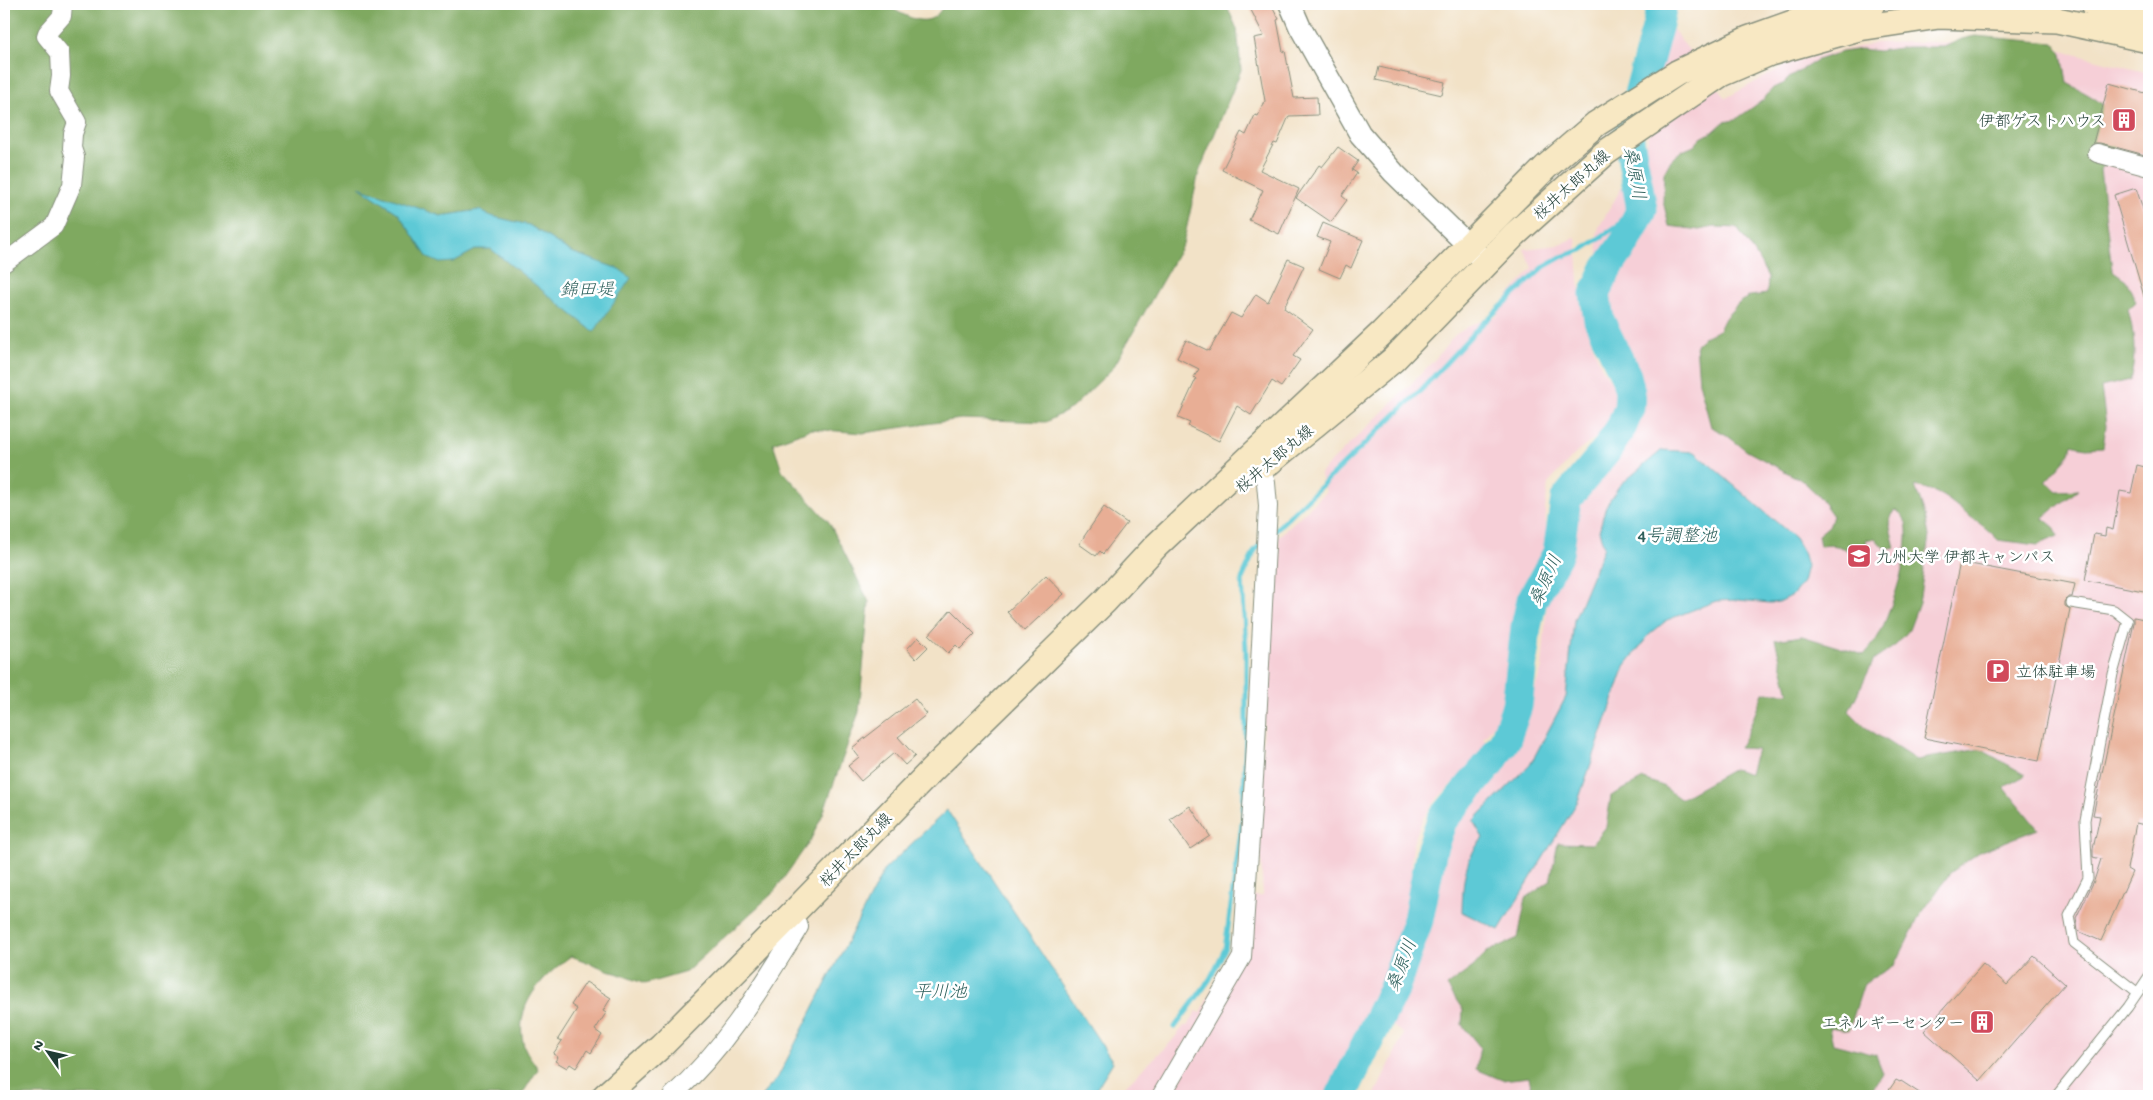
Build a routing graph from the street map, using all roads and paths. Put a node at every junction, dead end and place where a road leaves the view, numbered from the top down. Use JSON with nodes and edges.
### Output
{"nodes":[{"id":1,"x":62,"y":4,"type":"edge"},
{"id":2,"x":1290,"y":4,"type":"edge"},
{"id":3,"x":1864,"y":4,"type":"edge"},
{"id":4,"x":2094,"y":4,"type":"edge"},
{"id":5,"x":2149,"y":15,"type":"edge"},
{"id":6,"x":2149,"y":40,"type":"edge"},
{"id":7,"x":2097,"y":153,"type":"dead end"},
{"id":8,"x":2149,"y":167,"type":"edge"},
{"id":9,"x":1467,"y":245,"type":"junction"},
{"id":10,"x":4,"y":263,"type":"edge"},
{"id":11,"x":1487,"y":263,"type":"junction"},
{"id":12,"x":1259,"y":461,"type":"junction"},
{"id":13,"x":2071,"y":603,"type":"dead end"},
{"id":14,"x":792,"y":914,"type":"junction"},
{"id":15,"x":2149,"y":976,"type":"edge"},
{"id":16,"x":2137,"y":992,"type":"junction"},
{"id":17,"x":605,"y":1096,"type":"edge"},
{"id":18,"x":672,"y":1096,"type":"edge"},
{"id":19,"x":1161,"y":1096,"type":"edge"},
{"id":20,"x":2056,"y":1096,"type":"edge"}],
"edges":[{"from":1,"to":10,"type":"street"},
{"from":2,"to":9,"type":"street"},
{"from":3,"to":9,"type":"main road","name":"桜井太郎丸線"},
{"from":4,"to":5,"type":"main road"},
{"from":6,"to":11,"type":"main road","name":"桜井太郎丸線"},
{"from":7,"to":8,"type":"street"},
{"from":9,"to":11,"type":"street"},
{"from":9,"to":12,"type":"main road","name":"桜井太郎丸線"},
{"from":11,"to":12,"type":"main road","name":"桜井太郎丸線"},
{"from":12,"to":14,"type":"main road","name":"桜井太郎丸線"},
{"from":12,"to":19,"type":"street"},
{"from":13,"to":16,"type":"lane"},
{"from":14,"to":17,"type":"main road","name":"桜井太郎丸線"},
{"from":14,"to":18,"type":"street"},
{"from":15,"to":16,"type":"lane"},
{"from":16,"to":20,"type":"lane"}]}
